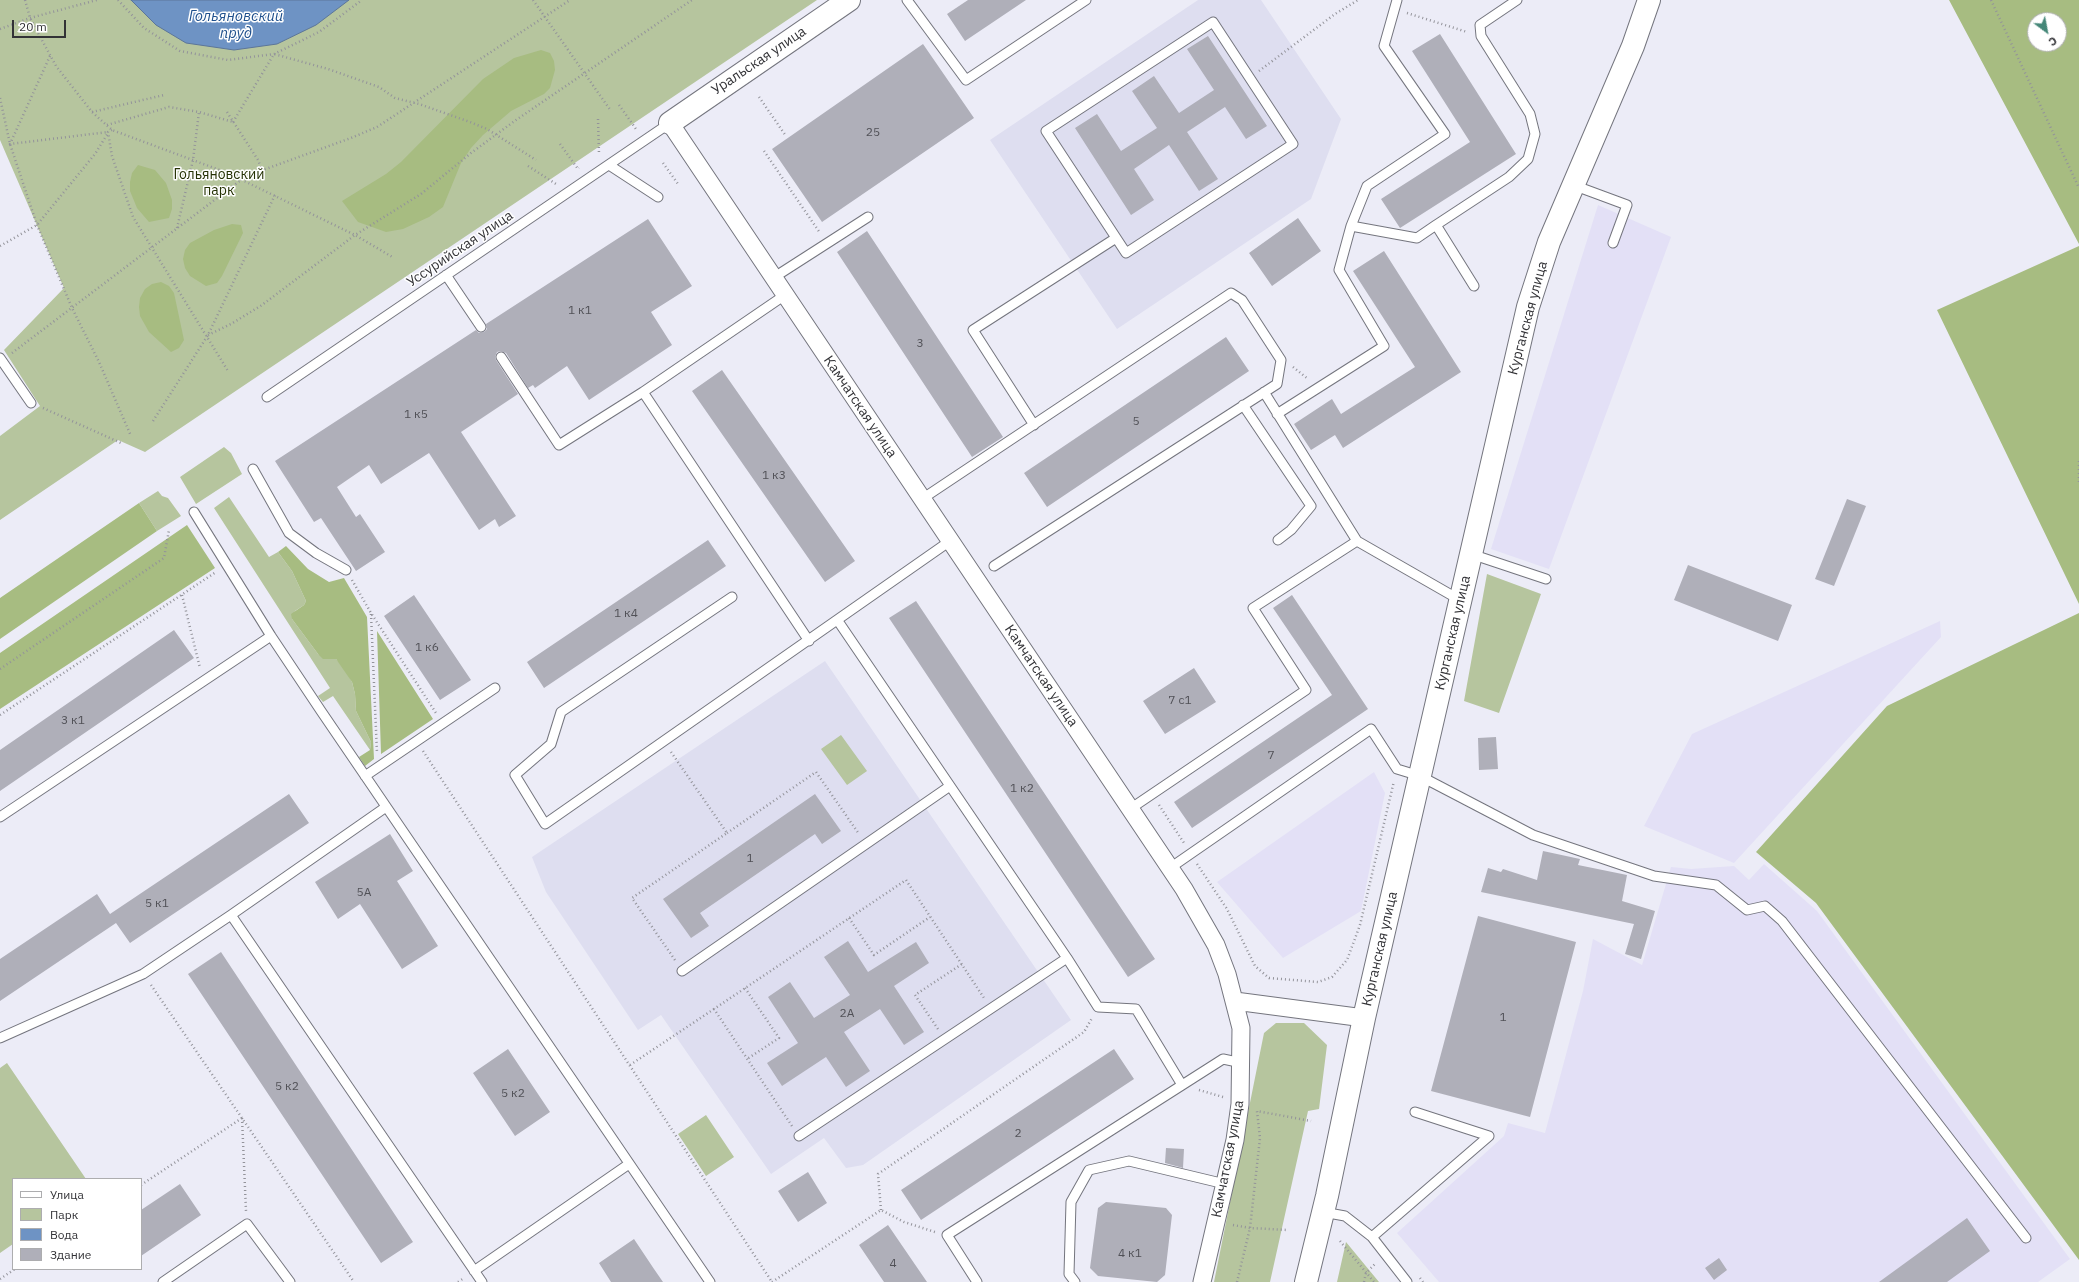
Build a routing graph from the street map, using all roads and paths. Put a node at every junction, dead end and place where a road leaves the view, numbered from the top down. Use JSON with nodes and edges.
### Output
{"nodes":[{"id":1,"x":24,"y":0,"type":"edge"},
{"id":2,"x":98,"y":0,"type":"edge"},
{"id":3,"x":118,"y":0,"type":"edge"},
{"id":4,"x":362,"y":0,"type":"edge"},
{"id":5,"x":533,"y":0,"type":"edge"},
{"id":6,"x":570,"y":0,"type":"edge"},
{"id":7,"x":692,"y":0,"type":"edge"},
{"id":8,"x":849,"y":0,"type":"edge"},
{"id":9,"x":907,"y":0,"type":"edge"},
{"id":10,"x":1086,"y":0,"type":"edge"},
{"id":11,"x":1358,"y":0,"type":"edge"},
{"id":12,"x":1397,"y":0,"type":"edge"},
{"id":13,"x":1517,"y":0,"type":"edge"},
{"id":14,"x":1649,"y":0,"type":"edge"},
{"id":15,"x":1991,"y":0,"type":"edge"},
{"id":16,"x":1395,"y":10,"type":"junction"},
{"id":17,"x":545,"y":17,"type":"junction"},
{"id":18,"x":30,"y":18,"type":"junction"},
{"id":19,"x":0,"y":29,"type":"edge"},
{"id":20,"x":1481,"y":36,"type":"junction"},
{"id":21,"x":274,"y":54,"type":"junction"},
{"id":22,"x":50,"y":56,"type":"junction"},
{"id":23,"x":585,"y":72,"type":"junction"},
{"id":24,"x":1249,"y":78,"type":"junction"},
{"id":25,"x":164,"y":95,"type":"dead end"},
{"id":26,"x":759,"y":97,"type":"dead end"},
{"id":27,"x":0,"y":98,"type":"edge"},
{"id":28,"x":414,"y":103,"type":"junction"},
{"id":29,"x":619,"y":105,"type":"dead end"},
{"id":30,"x":611,"y":110,"type":"dead end"},
{"id":31,"x":92,"y":112,"type":"junction"},
{"id":32,"x":199,"y":112,"type":"junction"},
{"id":33,"x":227,"y":112,"type":"dead end"},
{"id":34,"x":598,"y":119,"type":"dead end"},
{"id":35,"x":234,"y":122,"type":"junction"},
{"id":36,"x":670,"y":123,"type":"junction"},
{"id":37,"x":107,"y":125,"type":"junction"},
{"id":38,"x":112,"y":130,"type":"junction"},
{"id":39,"x":108,"y":132,"type":"junction"},
{"id":40,"x":630,"y":133,"type":"dead end"},
{"id":41,"x":496,"y":135,"type":"junction"},
{"id":42,"x":786,"y":136,"type":"dead end"},
{"id":43,"x":10,"y":144,"type":"junction"},
{"id":44,"x":560,"y":144,"type":"dead end"},
{"id":45,"x":605,"y":150,"type":"dead end"},
{"id":46,"x":764,"y":151,"type":"dead end"},
{"id":47,"x":599,"y":154,"type":"junction"},
{"id":48,"x":594,"y":158,"type":"dead end"},
{"id":49,"x":193,"y":160,"type":"junction"},
{"id":50,"x":536,"y":160,"type":"dead end"},
{"id":51,"x":662,"y":163,"type":"dead end"},
{"id":52,"x":583,"y":165,"type":"dead end"},
{"id":53,"x":609,"y":165,"type":"junction"},
{"id":54,"x":528,"y":166,"type":"dead end"},
{"id":55,"x":578,"y":169,"type":"junction"},
{"id":56,"x":263,"y":170,"type":"junction"},
{"id":57,"x":572,"y":173,"type":"dead end"},
{"id":58,"x":233,"y":175,"type":"junction"},
{"id":59,"x":264,"y":175,"type":"dead end"},
{"id":60,"x":241,"y":180,"type":"junction"},
{"id":61,"x":561,"y":180,"type":"dead end"},
{"id":62,"x":678,"y":184,"type":"dead end"},
{"id":63,"x":1573,"y":186,"type":"junction"},
{"id":64,"x":2079,"y":188,"type":"edge"},
{"id":65,"x":275,"y":195,"type":"junction"},
{"id":66,"x":658,"y":197,"type":"dead end"},
{"id":67,"x":868,"y":216,"type":"dead end"},
{"id":68,"x":37,"y":225,"type":"junction"},
{"id":69,"x":1436,"y":225,"type":"junction"},
{"id":70,"x":1352,"y":226,"type":"junction"},
{"id":71,"x":177,"y":228,"type":"junction"},
{"id":72,"x":355,"y":235,"type":"junction"},
{"id":73,"x":1116,"y":238,"type":"junction"},
{"id":74,"x":826,"y":243,"type":"junction"},
{"id":75,"x":1613,"y":243,"type":"dead end"},
{"id":76,"x":0,"y":246,"type":"edge"},
{"id":77,"x":153,"y":247,"type":"junction"},
{"id":78,"x":394,"y":258,"type":"dead end"},
{"id":79,"x":446,"y":275,"type":"junction"},
{"id":80,"x":773,"y":278,"type":"junction"},
{"id":81,"x":1474,"y":286,"type":"dead end"},
{"id":82,"x":785,"y":295,"type":"junction"},
{"id":83,"x":72,"y":308,"type":"junction"},
{"id":84,"x":481,"y":327,"type":"dead end"},
{"id":85,"x":208,"y":335,"type":"junction"},
{"id":86,"x":501,"y":357,"type":"dead end"},
{"id":87,"x":1,"y":359,"type":"edge"},
{"id":88,"x":1296,"y":369,"type":"dead end"},
{"id":89,"x":228,"y":371,"type":"dead end"},
{"id":90,"x":1311,"y":381,"type":"dead end"},
{"id":91,"x":643,"y":392,"type":"junction"},
{"id":92,"x":1264,"y":392,"type":"junction"},
{"id":93,"x":267,"y":397,"type":"dead end"},
{"id":94,"x":31,"y":403,"type":"joint"},
{"id":95,"x":1243,"y":405,"type":"junction"},
{"id":96,"x":1277,"y":414,"type":"junction"},
{"id":97,"x":152,"y":421,"type":"dead end"},
{"id":98,"x":1034,"y":425,"type":"junction"},
{"id":99,"x":131,"y":436,"type":"dead end"},
{"id":100,"x":121,"y":443,"type":"dead end"},
{"id":101,"x":2079,"y":461,"type":"edge"},
{"id":102,"x":253,"y":468,"type":"dead end"},
{"id":103,"x":2078,"y":475,"type":"edge"},
{"id":104,"x":2079,"y":482,"type":"edge"},
{"id":105,"x":922,"y":499,"type":"junction"},
{"id":106,"x":194,"y":512,"type":"dead end"},
{"id":107,"x":169,"y":530,"type":"dead end"},
{"id":108,"x":1278,"y":540,"type":"dead end"},
{"id":109,"x":950,"y":541,"type":"junction"},
{"id":110,"x":1357,"y":541,"type":"junction"},
{"id":111,"x":1471,"y":554,"type":"junction"},
{"id":112,"x":227,"y":565,"type":"junction"},
{"id":113,"x":994,"y":566,"type":"dead end"},
{"id":114,"x":346,"y":570,"type":"joint"},
{"id":115,"x":1546,"y":579,"type":"dead end"},
{"id":116,"x":182,"y":595,"type":"junction"},
{"id":117,"x":732,"y":597,"type":"dead end"},
{"id":118,"x":1460,"y":600,"type":"junction"},
{"id":119,"x":371,"y":613,"type":"junction"},
{"id":120,"x":838,"y":620,"type":"junction"},
{"id":121,"x":270,"y":636,"type":"junction"},
{"id":122,"x":809,"y":641,"type":"junction"},
{"id":123,"x":0,"y":669,"type":"edge"},
{"id":124,"x":204,"y":680,"type":"junction"},
{"id":125,"x":495,"y":688,"type":"dead end"},
{"id":126,"x":0,"y":715,"type":"edge"},
{"id":127,"x":442,"y":723,"type":"junction"},
{"id":128,"x":416,"y":741,"type":"junction"},
{"id":129,"x":677,"y":760,"type":"dead end"},
{"id":130,"x":377,"y":767,"type":"junction"},
{"id":131,"x":1397,"y":769,"type":"junction"},
{"id":132,"x":365,"y":776,"type":"junction"},
{"id":133,"x":1420,"y":776,"type":"junction"},
{"id":134,"x":950,"y":786,"type":"junction"},
{"id":135,"x":1152,"y":794,"type":"junction"},
{"id":136,"x":386,"y":807,"type":"junction"},
{"id":137,"x":1130,"y":809,"type":"junction"},
{"id":138,"x":0,"y":817,"type":"edge"},
{"id":139,"x":727,"y":833,"type":"junction"},
{"id":140,"x":866,"y":844,"type":"junction"},
{"id":141,"x":1190,"y":853,"type":"junction"},
{"id":142,"x":1170,"y":868,"type":"junction"},
{"id":143,"x":231,"y":915,"type":"junction"},
{"id":144,"x":930,"y":917,"type":"junction"},
{"id":145,"x":849,"y":918,"type":"junction"},
{"id":146,"x":1067,"y":958,"type":"junction"},
{"id":147,"x":962,"y":964,"type":"junction"},
{"id":148,"x":682,"y":971,"type":"joint"},
{"id":149,"x":143,"y":974,"type":"junction"},
{"id":150,"x":745,"y":988,"type":"junction"},
{"id":151,"x":1235,"y":1001,"type":"junction"},
{"id":152,"x":1098,"y":1007,"type":"junction"},
{"id":153,"x":991,"y":1008,"type":"junction"},
{"id":154,"x":714,"y":1009,"type":"junction"},
{"id":155,"x":1364,"y":1018,"type":"junction"},
{"id":156,"x":0,"y":1038,"type":"edge"},
{"id":157,"x":945,"y":1039,"type":"junction"},
{"id":158,"x":747,"y":1059,"type":"junction"},
{"id":159,"x":1242,"y":1063,"type":"junction"},
{"id":160,"x":630,"y":1065,"type":"junction"},
{"id":161,"x":1182,"y":1085,"type":"junction"},
{"id":162,"x":1223,"y":1097,"type":"dead end"},
{"id":163,"x":1415,"y":1112,"type":"dead end"},
{"id":164,"x":242,"y":1118,"type":"junction"},
{"id":165,"x":1311,"y":1122,"type":"dead end"},
{"id":166,"x":799,"y":1136,"type":"joint"},
{"id":167,"x":629,"y":1164,"type":"junction"},
{"id":168,"x":142,"y":1184,"type":"edge"},
{"id":169,"x":1225,"y":1184,"type":"junction"},
{"id":170,"x":881,"y":1210,"type":"junction"},
{"id":171,"x":1323,"y":1212,"type":"junction"},
{"id":172,"x":1216,"y":1222,"type":"junction"},
{"id":173,"x":247,"y":1224,"type":"junction"},
{"id":174,"x":1250,"y":1228,"type":"junction"},
{"id":175,"x":1288,"y":1230,"type":"dead end"},
{"id":176,"x":947,"y":1235,"type":"junction"},
{"id":177,"x":1372,"y":1237,"type":"junction"},
{"id":178,"x":2026,"y":1238,"type":"dead end"},
{"id":179,"x":1340,"y":1241,"type":"dead end"},
{"id":180,"x":1386,"y":1254,"type":"junction"},
{"id":181,"x":13,"y":1270,"type":"edge"},
{"id":182,"x":474,"y":1271,"type":"junction"},
{"id":183,"x":1366,"y":1273,"type":"junction"},
{"id":184,"x":0,"y":1279,"type":"edge"},
{"id":185,"x":163,"y":1282,"type":"edge"},
{"id":186,"x":290,"y":1282,"type":"edge"},
{"id":187,"x":354,"y":1282,"type":"edge"},
{"id":188,"x":482,"y":1282,"type":"edge"},
{"id":189,"x":710,"y":1282,"type":"edge"},
{"id":190,"x":772,"y":1282,"type":"edge"},
{"id":191,"x":978,"y":1282,"type":"edge"},
{"id":192,"x":1075,"y":1282,"type":"edge"},
{"id":193,"x":1202,"y":1282,"type":"edge"},
{"id":194,"x":1237,"y":1282,"type":"edge"},
{"id":195,"x":1306,"y":1282,"type":"edge"},
{"id":196,"x":1364,"y":1282,"type":"edge"},
{"id":197,"x":1374,"y":1282,"type":"edge"},
{"id":198,"x":1407,"y":1282,"type":"edge"}],
"edges":[{"from":1,"to":18,"type":"path"},
{"from":2,"to":18,"type":"path"},
{"from":3,"to":21,"type":"path"},
{"from":4,"to":21,"type":"path"},
{"from":5,"to":17,"type":"path"},
{"from":6,"to":17,"type":"path"},
{"from":7,"to":23,"type":"path"},
{"from":8,"to":36,"type":"street","name":"Уральская улица"},
{"from":9,"to":10,"type":"lane"},
{"from":11,"to":24,"type":"path"},
{"from":12,"to":16,"type":"lane"},
{"from":13,"to":20,"type":"lane"},
{"from":14,"to":63,"type":"street","name":"Курганская улица"},
{"from":15,"to":64,"type":"path"},
{"from":16,"to":20,"type":"path"},
{"from":16,"to":70,"type":"lane"},
{"from":17,"to":23,"type":"path"},
{"from":17,"to":28,"type":"path"},
{"from":18,"to":19,"type":"path"},
{"from":18,"to":22,"type":"path"},
{"from":20,"to":69,"type":"lane"},
{"from":21,"to":28,"type":"path"},
{"from":21,"to":35,"type":"path"},
{"from":22,"to":31,"type":"path"},
{"from":22,"to":43,"type":"path"},
{"from":23,"to":30,"type":"path"},
{"from":23,"to":41,"type":"path"},
{"from":24,"to":73,"type":"lane"},
{"from":24,"to":73,"type":"lane"},
{"from":25,"to":31,"type":"path"},
{"from":26,"to":42,"type":"path"},
{"from":27,"to":43,"type":"path"},
{"from":28,"to":41,"type":"path"},
{"from":28,"to":56,"type":"path"},
{"from":29,"to":40,"type":"path"},
{"from":31,"to":37,"type":"path"},
{"from":32,"to":35,"type":"path"},
{"from":32,"to":37,"type":"path"},
{"from":32,"to":49,"type":"path"},
{"from":33,"to":35,"type":"path"},
{"from":34,"to":47,"type":"path"},
{"from":35,"to":56,"type":"path"},
{"from":36,"to":53,"type":"lane","name":"Уссурийская улица"},
{"from":36,"to":80,"type":"street","name":"Камчатская улица"},
{"from":37,"to":38,"type":"path"},
{"from":38,"to":39,"type":"path"},
{"from":38,"to":49,"type":"path"},
{"from":39,"to":43,"type":"path"},
{"from":39,"to":68,"type":"path"},
{"from":39,"to":77,"type":"path"},
{"from":41,"to":50,"type":"path"},
{"from":41,"to":72,"type":"path"},
{"from":43,"to":68,"type":"path"},
{"from":44,"to":55,"type":"path"},
{"from":45,"to":47,"type":"path"},
{"from":46,"to":74,"type":"path"},
{"from":47,"to":48,"type":"path"},
{"from":49,"to":58,"type":"path"},
{"from":49,"to":71,"type":"path"},
{"from":51,"to":62,"type":"path"},
{"from":52,"to":55,"type":"path"},
{"from":53,"to":66,"type":"lane"},
{"from":53,"to":79,"type":"lane","name":"Уссурийская улица"},
{"from":54,"to":61,"type":"path"},
{"from":55,"to":57,"type":"path"},
{"from":56,"to":58,"type":"path"},
{"from":56,"to":59,"type":"path"},
{"from":58,"to":60,"type":"path"},
{"from":60,"to":65,"type":"path"},
{"from":60,"to":71,"type":"path"},
{"from":63,"to":75,"type":"lane"},
{"from":63,"to":111,"type":"street","name":"Курганская улица"},
{"from":65,"to":72,"type":"path"},
{"from":65,"to":85,"type":"path"},
{"from":67,"to":74,"type":"lane"},
{"from":68,"to":76,"type":"path"},
{"from":68,"to":83,"type":"path"},
{"from":69,"to":70,"type":"lane"},
{"from":69,"to":81,"type":"lane"},
{"from":70,"to":96,"type":"lane"},
{"from":71,"to":77,"type":"path"},
{"from":72,"to":78,"type":"path"},
{"from":72,"to":85,"type":"path"},
{"from":73,"to":98,"type":"lane"},
{"from":74,"to":80,"type":"lane"},
{"from":77,"to":83,"type":"path"},
{"from":77,"to":85,"type":"path"},
{"from":79,"to":84,"type":"lane"},
{"from":79,"to":93,"type":"lane","name":"Уссурийская улица"},
{"from":80,"to":82,"type":"street","name":"Камчатская улица"},
{"from":82,"to":91,"type":"lane"},
{"from":82,"to":105,"type":"street","name":"Камчатская улица"},
{"from":83,"to":87,"type":"path"},
{"from":83,"to":99,"type":"path"},
{"from":85,"to":89,"type":"path"},
{"from":85,"to":97,"type":"path"},
{"from":86,"to":91,"type":"lane"},
{"from":87,"to":94,"type":"lane"},
{"from":88,"to":90,"type":"path"},
{"from":91,"to":122,"type":"lane"},
{"from":92,"to":95,"type":"lane"},
{"from":92,"to":96,"type":"lane"},
{"from":92,"to":98,"type":"lane"},
{"from":94,"to":100,"type":"path"},
{"from":95,"to":108,"type":"lane"},
{"from":95,"to":113,"type":"lane"},
{"from":96,"to":110,"type":"lane"},
{"from":98,"to":105,"type":"lane"},
{"from":101,"to":103,"type":"path"},
{"from":102,"to":114,"type":"lane"},
{"from":103,"to":104,"type":"path"},
{"from":105,"to":109,"type":"street","name":"Камчатская улица"},
{"from":106,"to":112,"type":"lane"},
{"from":107,"to":123,"type":"path"},
{"from":109,"to":120,"type":"lane"},
{"from":109,"to":137,"type":"street","name":"Камчатская улица"},
{"from":110,"to":118,"type":"lane"},
{"from":110,"to":135,"type":"lane"},
{"from":111,"to":115,"type":"lane"},
{"from":111,"to":118,"type":"street","name":"Курганская улица"},
{"from":112,"to":116,"type":"path"},
{"from":112,"to":121,"type":"lane"},
{"from":114,"to":119,"type":"path"},
{"from":116,"to":124,"type":"path"},
{"from":116,"to":126,"type":"path"},
{"from":117,"to":122,"type":"lane"},
{"from":118,"to":133,"type":"street","name":"Курганская улица"},
{"from":119,"to":127,"type":"path"},
{"from":119,"to":130,"type":"path"},
{"from":120,"to":122,"type":"lane"},
{"from":120,"to":134,"type":"lane"},
{"from":121,"to":124,"type":"lane"},
{"from":121,"to":132,"type":"lane"},
{"from":124,"to":138,"type":"lane"},
{"from":125,"to":127,"type":"lane"},
{"from":127,"to":128,"type":"lane"},
{"from":128,"to":130,"type":"lane"},
{"from":128,"to":160,"type":"path"},
{"from":129,"to":139,"type":"path"},
{"from":130,"to":132,"type":"lane"},
{"from":131,"to":133,"type":"lane"},
{"from":131,"to":141,"type":"lane"},
{"from":131,"to":141,"type":"path"},
{"from":132,"to":136,"type":"lane"},
{"from":133,"to":155,"type":"street","name":"Курганская улица"},
{"from":133,"to":178,"type":"lane"},
{"from":134,"to":140,"type":"lane"},
{"from":134,"to":146,"type":"lane"},
{"from":135,"to":137,"type":"lane"},
{"from":135,"to":141,"type":"path"},
{"from":136,"to":143,"type":"lane"},
{"from":136,"to":167,"type":"lane"},
{"from":137,"to":142,"type":"street","name":"Камчатская улица"},
{"from":139,"to":140,"type":"path"},
{"from":139,"to":148,"type":"path"},
{"from":140,"to":148,"type":"lane"},
{"from":141,"to":142,"type":"lane"},
{"from":142,"to":151,"type":"street","name":"Камчатская улица"},
{"from":143,"to":149,"type":"lane"},
{"from":143,"to":182,"type":"lane"},
{"from":144,"to":145,"type":"path"},
{"from":144,"to":145,"type":"path"},
{"from":144,"to":147,"type":"path"},
{"from":145,"to":150,"type":"path"},
{"from":146,"to":152,"type":"lane"},
{"from":146,"to":153,"type":"lane"},
{"from":147,"to":153,"type":"path"},
{"from":147,"to":157,"type":"path"},
{"from":149,"to":156,"type":"lane"},
{"from":149,"to":164,"type":"path"},
{"from":150,"to":154,"type":"path"},
{"from":150,"to":158,"type":"path"},
{"from":151,"to":155,"type":"street"},
{"from":151,"to":159,"type":"street","name":"Камчатская улица"},
{"from":152,"to":161,"type":"lane"},
{"from":152,"to":170,"type":"path"},
{"from":153,"to":157,"type":"lane"},
{"from":154,"to":158,"type":"path"},
{"from":154,"to":160,"type":"path"},
{"from":155,"to":171,"type":"street","name":"Курганская улица"},
{"from":157,"to":166,"type":"lane"},
{"from":158,"to":166,"type":"path"},
{"from":159,"to":161,"type":"lane"},
{"from":159,"to":169,"type":"street","name":"Камчатская улица"},
{"from":160,"to":190,"type":"path"},
{"from":161,"to":162,"type":"path"},
{"from":161,"to":176,"type":"lane"},
{"from":163,"to":177,"type":"lane"},
{"from":164,"to":168,"type":"path"},
{"from":164,"to":173,"type":"path"},
{"from":164,"to":187,"type":"path"},
{"from":165,"to":174,"type":"path"},
{"from":167,"to":182,"type":"lane"},
{"from":167,"to":189,"type":"lane"},
{"from":169,"to":172,"type":"street","name":"Камчатская улица"},
{"from":169,"to":192,"type":"lane"},
{"from":170,"to":176,"type":"path"},
{"from":170,"to":190,"type":"path"},
{"from":171,"to":177,"type":"lane"},
{"from":171,"to":195,"type":"street","name":"Курганская улица"},
{"from":172,"to":174,"type":"path"},
{"from":172,"to":193,"type":"street","name":"Камчатская улица"},
{"from":173,"to":185,"type":"lane"},
{"from":173,"to":186,"type":"lane"},
{"from":174,"to":175,"type":"path"},
{"from":174,"to":194,"type":"path"},
{"from":176,"to":191,"type":"lane"},
{"from":177,"to":180,"type":"lane"},
{"from":179,"to":183,"type":"path"},
{"from":180,"to":183,"type":"path"},
{"from":180,"to":198,"type":"lane"},
{"from":181,"to":184,"type":"path"},
{"from":182,"to":188,"type":"lane"},
{"from":183,"to":196,"type":"path"},
{"from":183,"to":197,"type":"path"}]}
